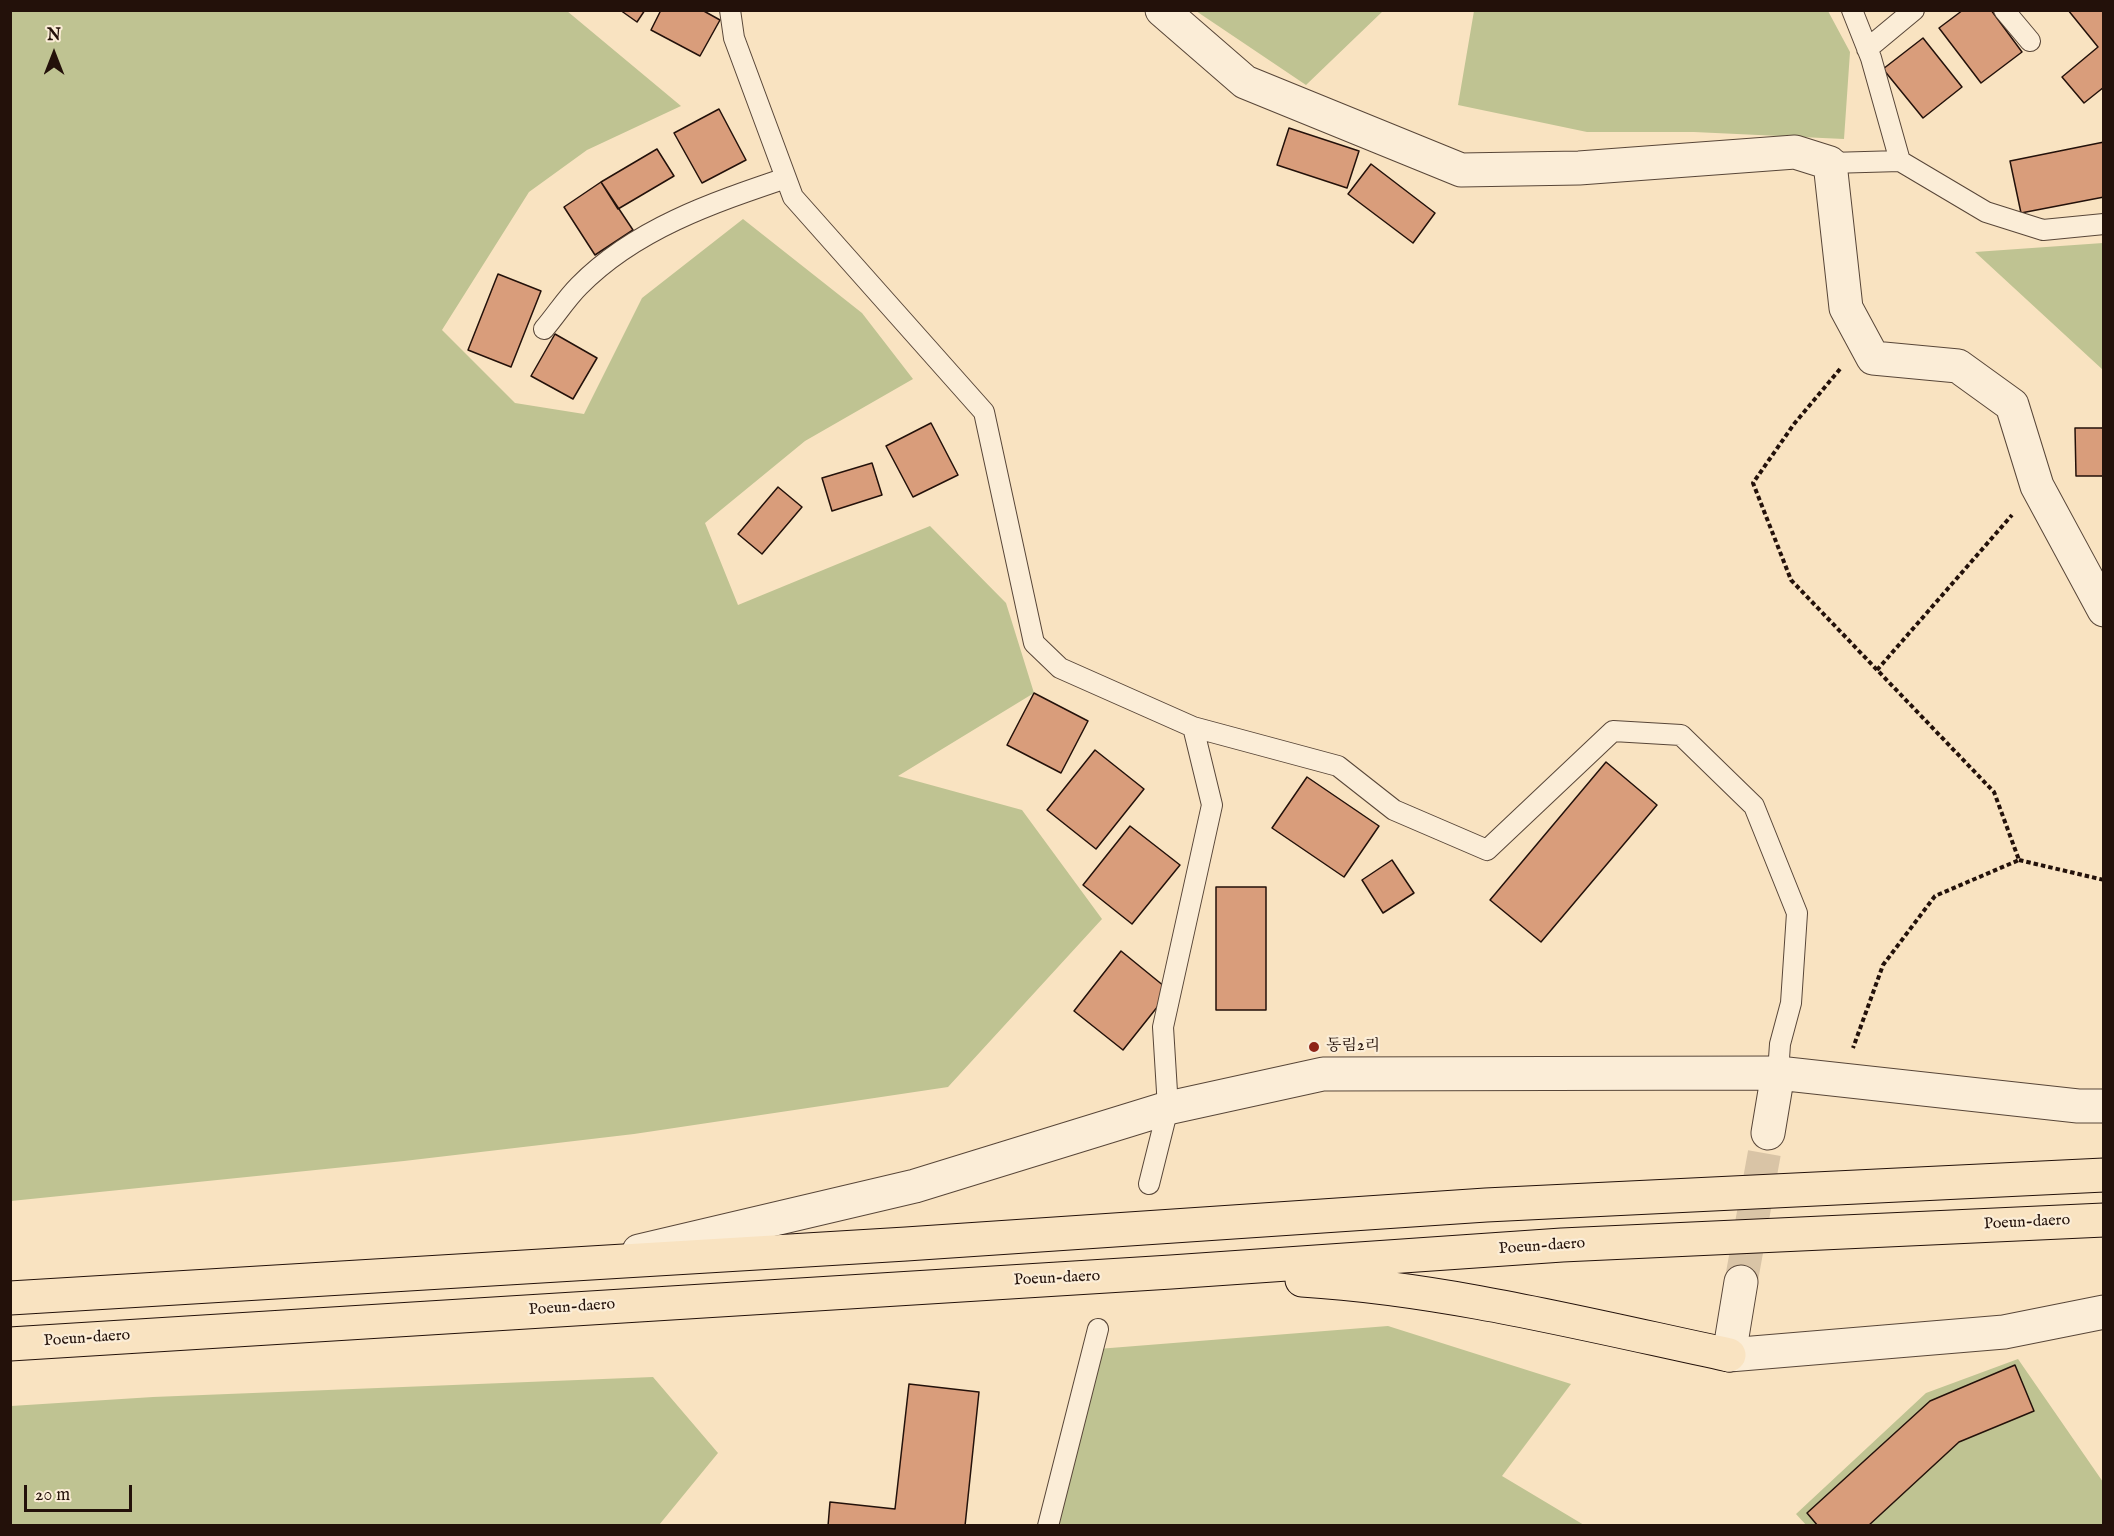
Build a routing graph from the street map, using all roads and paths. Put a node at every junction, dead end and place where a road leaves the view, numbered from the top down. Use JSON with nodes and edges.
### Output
{"nodes":[{"id":1,"x":730,"y":10,"type":"edge"},
{"id":2,"x":1162,"y":10,"type":"edge"},
{"id":3,"x":1852,"y":10,"type":"edge"},
{"id":4,"x":1914,"y":10,"type":"edge"},
{"id":5,"x":2004,"y":10,"type":"edge"},
{"id":6,"x":2030,"y":40,"type":"dead end"},
{"id":7,"x":1867,"y":49,"type":"junction"},
{"id":8,"x":1900,"y":161,"type":"junction"},
{"id":9,"x":1830,"y":163,"type":"junction"},
{"id":10,"x":786,"y":178,"type":"junction"},
{"id":11,"x":2103,"y":224,"type":"edge"},
{"id":12,"x":544,"y":329,"type":"dead end"},
{"id":13,"x":1864,"y":341,"type":"junction"},
{"id":14,"x":2037,"y":486,"type":"junction"},
{"id":15,"x":2102,"y":603,"type":"edge"},
{"id":16,"x":1877,"y":670,"type":"junction"},
{"id":17,"x":1193,"y":727,"type":"junction"},
{"id":18,"x":2019,"y":861,"type":"junction"},
{"id":19,"x":2103,"y":880,"type":"edge"},
{"id":20,"x":1778,"y":1073,"type":"junction"},
{"id":21,"x":1841,"y":1078,"type":"junction"},
{"id":22,"x":2103,"y":1106,"type":"edge"},
{"id":23,"x":1168,"y":1108,"type":"junction"},
{"id":24,"x":1768,"y":1133,"type":"tunnel mouth"},
{"id":25,"x":2103,"y":1176,"type":"edge"},
{"id":26,"x":1149,"y":1184,"type":"dead end"},
{"id":27,"x":2103,"y":1220,"type":"edge"},
{"id":28,"x":580,"y":1265,"type":"junction"},
{"id":29,"x":1172,"y":1272,"type":"junction"},
{"id":30,"x":1741,"y":1282,"type":"tunnel mouth"},
{"id":31,"x":10,"y":1298,"type":"edge"},
{"id":32,"x":2103,"y":1312,"type":"edge"},
{"id":33,"x":1098,"y":1329,"type":"dead end"},
{"id":34,"x":10,"y":1344,"type":"edge"},
{"id":35,"x":1729,"y":1354,"type":"junction"},
{"id":36,"x":1048,"y":1526,"type":"edge"}],
"edges":[{"from":1,"to":10,"type":"lane"},
{"from":2,"to":9,"type":"street"},
{"from":3,"to":7,"type":"lane"},
{"from":4,"to":7,"type":"lane"},
{"from":5,"to":6,"type":"lane"},
{"from":7,"to":8,"type":"lane"},
{"from":8,"to":9,"type":"lane"},
{"from":8,"to":11,"type":"lane"},
{"from":9,"to":13,"type":"street"},
{"from":10,"to":12,"type":"lane"},
{"from":10,"to":17,"type":"lane"},
{"from":13,"to":14,"type":"street"},
{"from":13,"to":16,"type":"path"},
{"from":14,"to":15,"type":"street"},
{"from":14,"to":16,"type":"path"},
{"from":16,"to":18,"type":"path"},
{"from":17,"to":20,"type":"lane"},
{"from":17,"to":23,"type":"lane"},
{"from":18,"to":19,"type":"path"},
{"from":18,"to":21,"type":"path"},
{"from":20,"to":21,"type":"street"},
{"from":20,"to":23,"type":"street"},
{"from":20,"to":24,"type":"street"},
{"from":21,"to":22,"type":"street"},
{"from":23,"to":26,"type":"lane"},
{"from":23,"to":28,"type":"street"},
{"from":25,"to":28,"type":"highway"},
{"from":27,"to":29,"type":"highway","name":"Poeun-daero"},
{"from":28,"to":31,"type":"highway"},
{"from":29,"to":34,"type":"highway","name":"Poeun-daero"},
{"from":29,"to":35,"type":"highway"},
{"from":30,"to":35,"type":"street"},
{"from":32,"to":35,"type":"street"},
{"from":33,"to":36,"type":"lane"}]}
